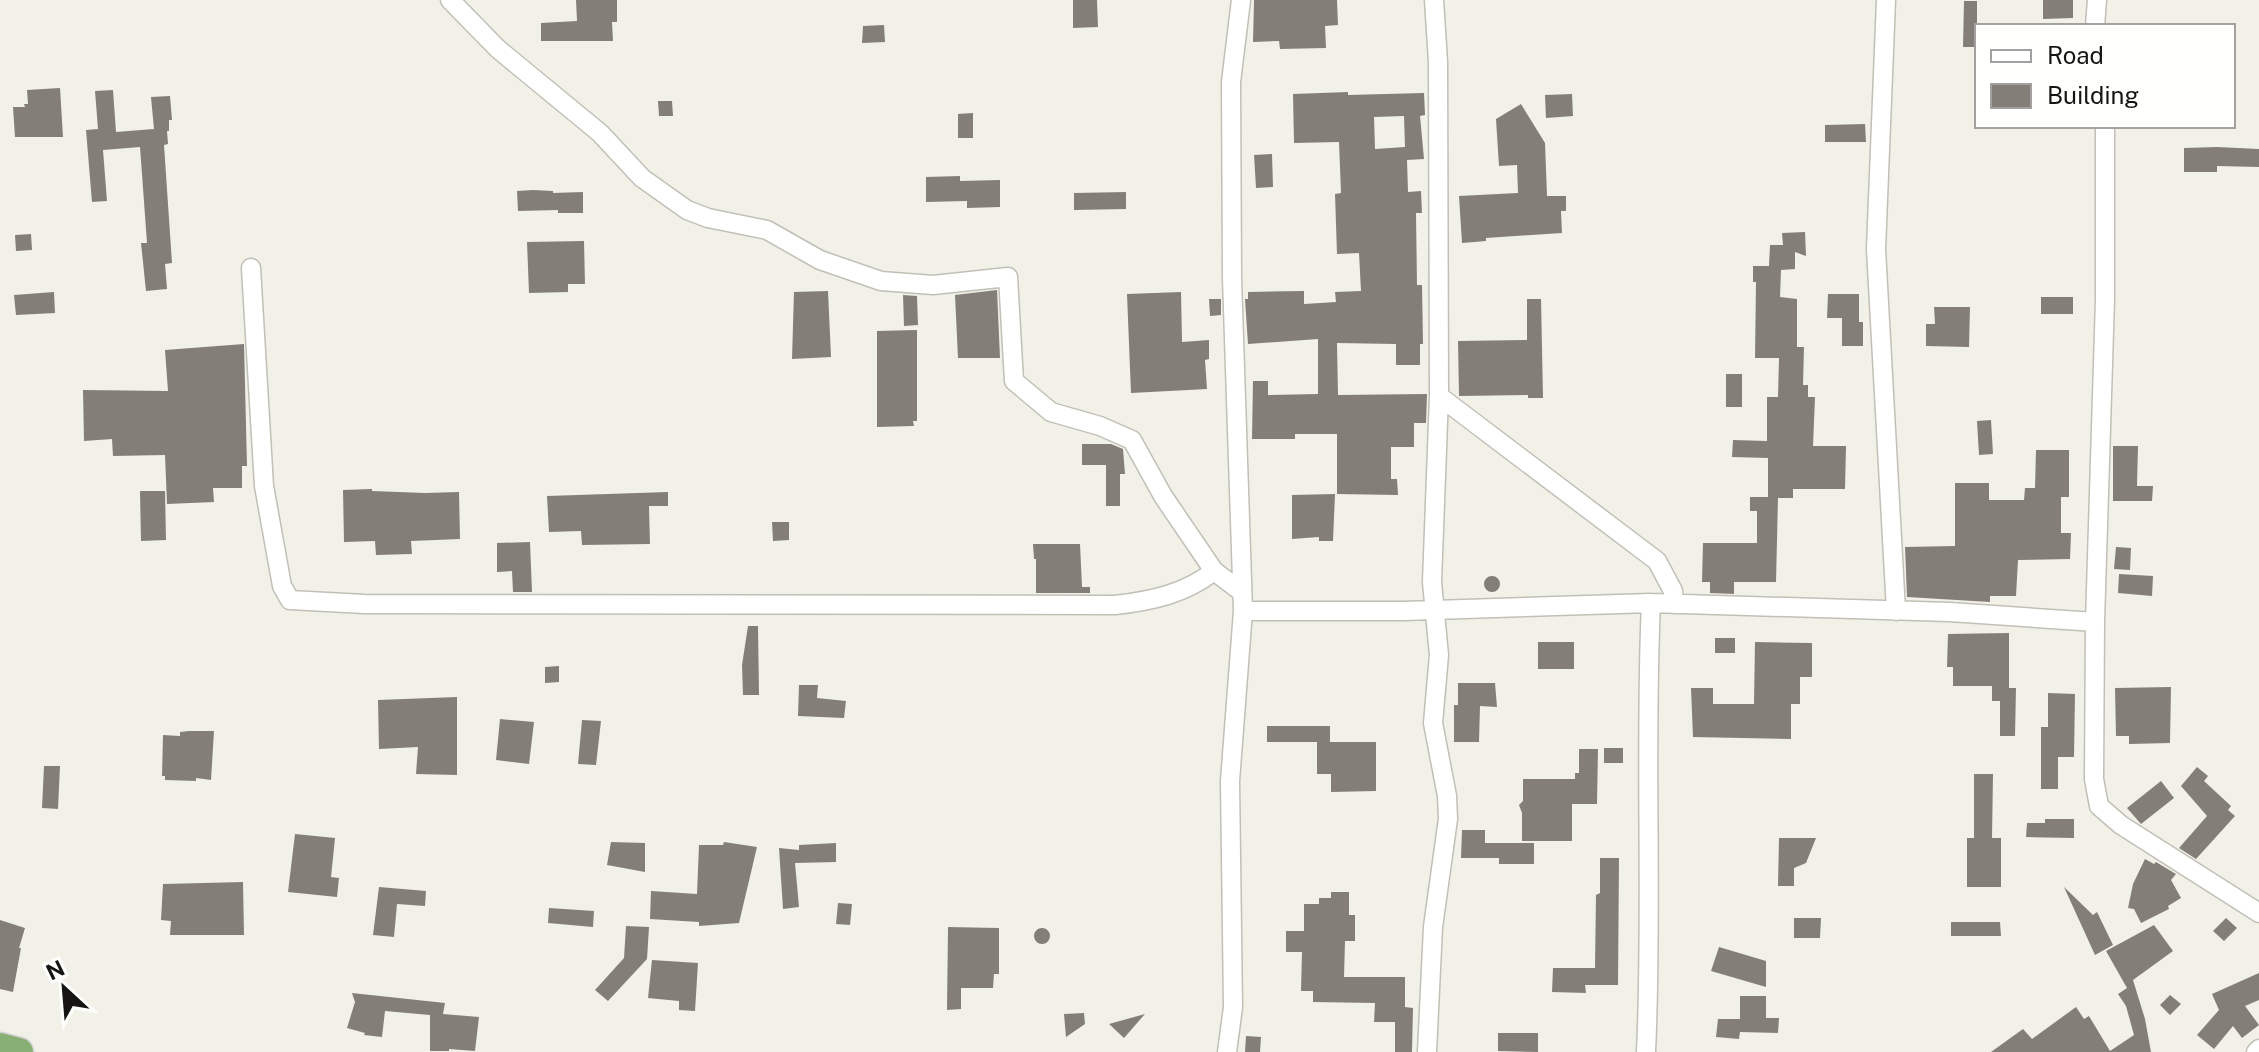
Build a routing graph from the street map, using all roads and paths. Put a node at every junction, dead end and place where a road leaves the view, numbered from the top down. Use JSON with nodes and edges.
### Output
{"nodes":[{"id":1,"x":450,"y":0,"type":"edge"},
{"id":2,"x":1241,"y":0,"type":"edge"},
{"id":3,"x":1434,"y":0,"type":"edge"},
{"id":4,"x":1886,"y":0,"type":"edge"},
{"id":5,"x":2097,"y":0,"type":"edge"},
{"id":6,"x":2095,"y":24,"type":"edge"},
{"id":7,"x":2105,"y":128,"type":"edge"},
{"id":8,"x":251,"y":268,"type":"dead end"},
{"id":9,"x":1439,"y":396,"type":"junction"},
{"id":10,"x":1214,"y":571,"type":"junction"},
{"id":11,"x":1242,"y":602,"type":"junction"},
{"id":12,"x":1651,"y":603,"type":"junction"},
{"id":13,"x":1674,"y":604,"type":"junction"},
{"id":14,"x":1435,"y":609,"type":"junction"},
{"id":15,"x":1896,"y":611,"type":"junction"},
{"id":16,"x":2095,"y":622,"type":"junction"},
{"id":17,"x":2259,"y":913,"type":"edge"},
{"id":18,"x":0,"y":1047,"type":"edge"},
{"id":19,"x":19,"y":1052,"type":"edge"},
{"id":20,"x":1227,"y":1052,"type":"edge"},
{"id":21,"x":1427,"y":1052,"type":"edge"},
{"id":22,"x":1646,"y":1052,"type":"edge"}],
"edges":[{"from":1,"to":10,"type":"street"},
{"from":2,"to":11,"type":"street"},
{"from":3,"to":9,"type":"street"},
{"from":4,"to":15,"type":"street"},
{"from":5,"to":6,"type":"street"},
{"from":7,"to":16,"type":"street"},
{"from":8,"to":10,"type":"street"},
{"from":9,"to":13,"type":"street"},
{"from":9,"to":14,"type":"street"},
{"from":10,"to":11,"type":"street"},
{"from":11,"to":14,"type":"street"},
{"from":11,"to":20,"type":"street"},
{"from":12,"to":13,"type":"street"},
{"from":12,"to":14,"type":"street"},
{"from":12,"to":22,"type":"street"},
{"from":13,"to":15,"type":"street"},
{"from":14,"to":21,"type":"street"},
{"from":15,"to":16,"type":"street"},
{"from":16,"to":17,"type":"street"},
{"from":18,"to":19,"type":"highway"}]}
